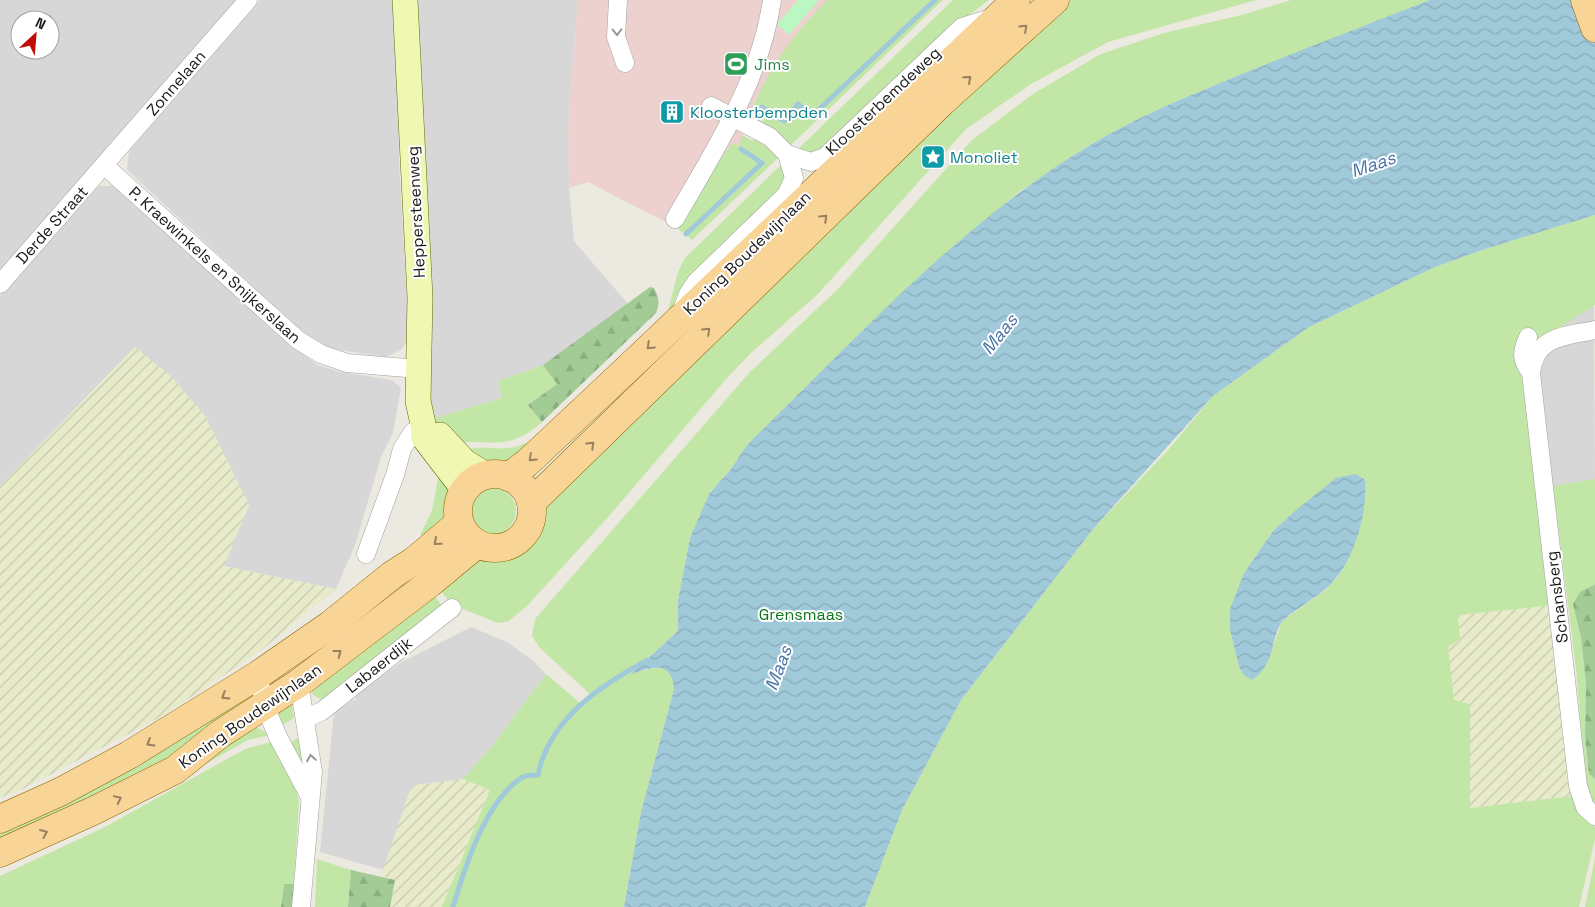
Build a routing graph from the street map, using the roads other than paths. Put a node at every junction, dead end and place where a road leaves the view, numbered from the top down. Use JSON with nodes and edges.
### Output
{"nodes":[{"id":1,"x":248,"y":0,"type":"edge"},
{"id":2,"x":405,"y":0,"type":"edge"},
{"id":3,"x":618,"y":0,"type":"edge"},
{"id":4,"x":772,"y":0,"type":"edge"},
{"id":5,"x":1055,"y":0,"type":"edge"},
{"id":6,"x":1585,"y":0,"type":"edge"},
{"id":7,"x":993,"y":17,"type":"edge"},
{"id":8,"x":1595,"y":28,"type":"edge"},
{"id":9,"x":994,"y":56,"type":"junction"},
{"id":10,"x":625,"y":63,"type":"dead end"},
{"id":11,"x":711,"y":106,"type":"dead end"},
{"id":12,"x":739,"y":121,"type":"junction"},
{"id":13,"x":787,"y":154,"type":"junction"},
{"id":14,"x":826,"y":157,"type":"junction"},
{"id":15,"x":105,"y":166,"type":"junction"},
{"id":16,"x":786,"y":195,"type":"junction"},
{"id":17,"x":675,"y":219,"type":"dead end"},
{"id":18,"x":0,"y":284,"type":"edge"},
{"id":19,"x":681,"y":316,"type":"junction"},
{"id":20,"x":1595,"y":330,"type":"edge"},
{"id":21,"x":1528,"y":337,"type":"dead end"},
{"id":22,"x":418,"y":369,"type":"junction"},
{"id":23,"x":1531,"y":373,"type":"junction"},
{"id":24,"x":423,"y":424,"type":"junction"},
{"id":25,"x":497,"y":476,"type":"junction"},
{"id":26,"x":464,"y":490,"type":"junction"},
{"id":27,"x":531,"y":503,"type":"junction"},
{"id":28,"x":459,"y":523,"type":"junction"},
{"id":29,"x":477,"y":544,"type":"junction"},
{"id":30,"x":366,"y":554,"type":"dead end"},
{"id":31,"x":452,"y":608,"type":"dead end"},
{"id":32,"x":258,"y":675,"type":"junction"},
{"id":33,"x":300,"y":683,"type":"junction"},
{"id":34,"x":265,"y":706,"type":"junction"},
{"id":35,"x":305,"y":720,"type":"junction"},
{"id":36,"x":310,"y":797,"type":"junction"},
{"id":37,"x":1595,"y":816,"type":"edge"},
{"id":38,"x":0,"y":819,"type":"edge"},
{"id":39,"x":0,"y":853,"type":"edge"},
{"id":40,"x":300,"y":907,"type":"edge"}],
"edges":[{"from":1,"to":15,"type":"street","name":"Zonnelaan"},
{"from":2,"to":22,"type":"street","name":"Heppersteenweg"},
{"from":3,"to":10,"type":"street","one_way":true},
{"from":4,"to":12,"type":"street"},
{"from":9,"to":5,"type":"main road","name":"Koning Boudewijnlaan","one_way":true},
{"from":6,"to":8,"type":"main road"},
{"from":7,"to":9,"type":"street"},
{"from":7,"to":14,"type":"street","name":"Kloosterbemdeweg"},
{"from":7,"to":19,"type":"main road","name":"Koning Boudewijnlaan"},
{"from":27,"to":9,"type":"main road","name":"Koning Boudewijnlaan","one_way":true},
{"from":11,"to":12,"type":"street"},
{"from":12,"to":13,"type":"street"},
{"from":12,"to":17,"type":"street"},
{"from":13,"to":14,"type":"street","name":"Kloosterbemdeweg"},
{"from":13,"to":16,"type":"street"},
{"from":14,"to":16,"type":"street"},
{"from":15,"to":18,"type":"street","name":"Derde Straat"},
{"from":15,"to":22,"type":"street","name":"P. Kraewinkels en Snijkerslaan"},
{"from":16,"to":19,"type":"street"},
{"from":19,"to":25,"type":"main road","name":"Koning Boudewijnlaan","one_way":true},
{"from":20,"to":23,"type":"street","name":"Schansberg"},
{"from":21,"to":23,"type":"street","name":"Schansberg"},
{"from":22,"to":24,"type":"street","name":"Heppersteenweg"},
{"from":23,"to":37,"type":"street","name":"Schansberg"},
{"from":24,"to":25,"type":"street"},
{"from":24,"to":26,"type":"street","name":"Heppersteenweg"},
{"from":24,"to":30,"type":"street"},
{"from":25,"to":26,"type":"main road"},
{"from":25,"to":27,"type":"main road"},
{"from":26,"to":28,"type":"main road"},
{"from":27,"to":29,"type":"main road"},
{"from":28,"to":29,"type":"main road"},
{"from":28,"to":32,"type":"main road","name":"Koning Boudewijnlaan","one_way":true},
{"from":33,"to":29,"type":"main road","name":"Koning Boudewijnlaan","one_way":true},
{"from":31,"to":35,"type":"street","name":"Labaerdijk"},
{"from":32,"to":34,"type":"street"},
{"from":32,"to":38,"type":"main road","name":"Koning Boudewijnlaan","one_way":true},
{"from":33,"to":34,"type":"main road","name":"Koning Boudewijnlaan"},
{"from":33,"to":35,"type":"street"},
{"from":34,"to":36,"type":"street"},
{"from":39,"to":34,"type":"main road","name":"Koning Boudewijnlaan","one_way":true},
{"from":36,"to":35,"type":"street","one_way":true},
{"from":36,"to":40,"type":"street"}]}
